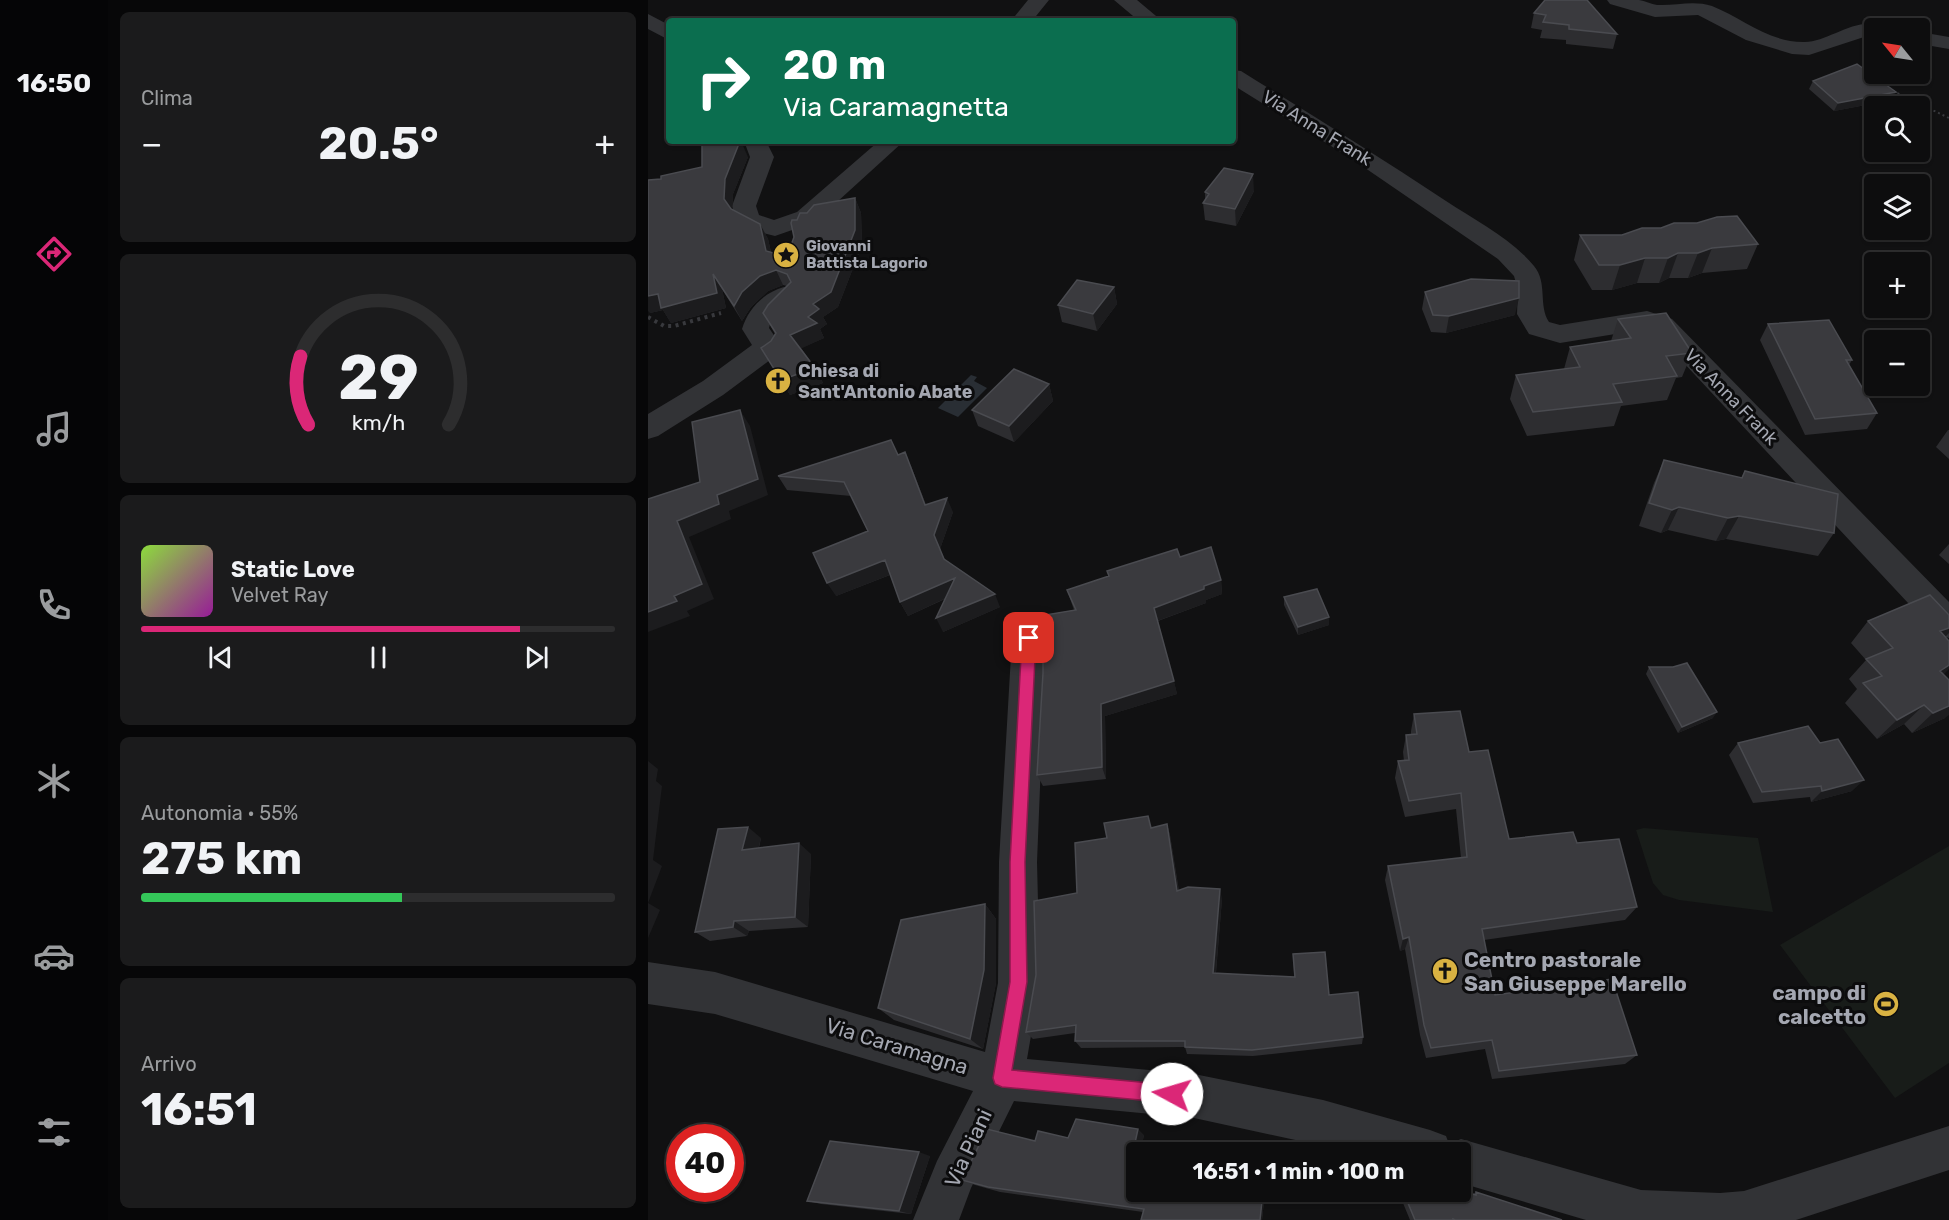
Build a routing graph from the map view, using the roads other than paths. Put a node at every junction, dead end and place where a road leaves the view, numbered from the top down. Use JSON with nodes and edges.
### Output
{"nodes":[{"id":1,"x":1039,"y":0,"type":"edge"},
{"id":2,"x":1124,"y":0,"type":"edge"},
{"id":3,"x":1617,"y":0,"type":"edge"},
{"id":4,"x":1024,"y":18,"type":"edge"},
{"id":5,"x":1148,"y":18,"type":"edge"},
{"id":6,"x":648,"y":20,"type":"edge"},
{"id":7,"x":1864,"y":31,"type":"edge"},
{"id":8,"x":666,"y":32,"type":"edge"},
{"id":9,"x":1930,"y":40,"type":"edge"},
{"id":10,"x":1949,"y":43,"type":"edge"},
{"id":11,"x":1236,"y":78,"type":"edge"},
{"id":12,"x":756,"y":144,"type":"edge"},
{"id":13,"x":890,"y":144,"type":"edge"},
{"id":14,"x":784,"y":289,"type":"edge"},
{"id":15,"x":648,"y":428,"type":"edge"},
{"id":16,"x":1949,"y":624,"type":"edge"},
{"id":17,"x":1029,"y":638,"type":"dead end"},
{"id":18,"x":648,"y":983,"type":"edge"},
{"id":19,"x":1002,"y":1078,"type":"junction"},
{"id":20,"x":1394,"y":1142,"type":"edge"},
{"id":21,"x":1949,"y":1148,"type":"edge"},
{"id":22,"x":1471,"y":1164,"type":"edge"},
{"id":23,"x":936,"y":1220,"type":"edge"}],
"edges":[{"from":1,"to":4,"type":"street"},
{"from":2,"to":5,"type":"street"},
{"from":3,"to":7,"type":"street"},
{"from":6,"to":8,"type":"street"},
{"from":9,"to":10,"type":"street"},
{"from":11,"to":16,"type":"street","name":"Via Anna Frank"},
{"from":12,"to":13,"type":"street"},
{"from":14,"to":15,"type":"street"},
{"from":17,"to":19,"type":"street","name":"Via Piani"},
{"from":18,"to":19,"type":"street","name":"Via Caramagna"},
{"from":19,"to":20,"type":"street","name":"Via Caramagna"},
{"from":19,"to":23,"type":"street","name":"Via Piani"},
{"from":21,"to":22,"type":"street"}]}
